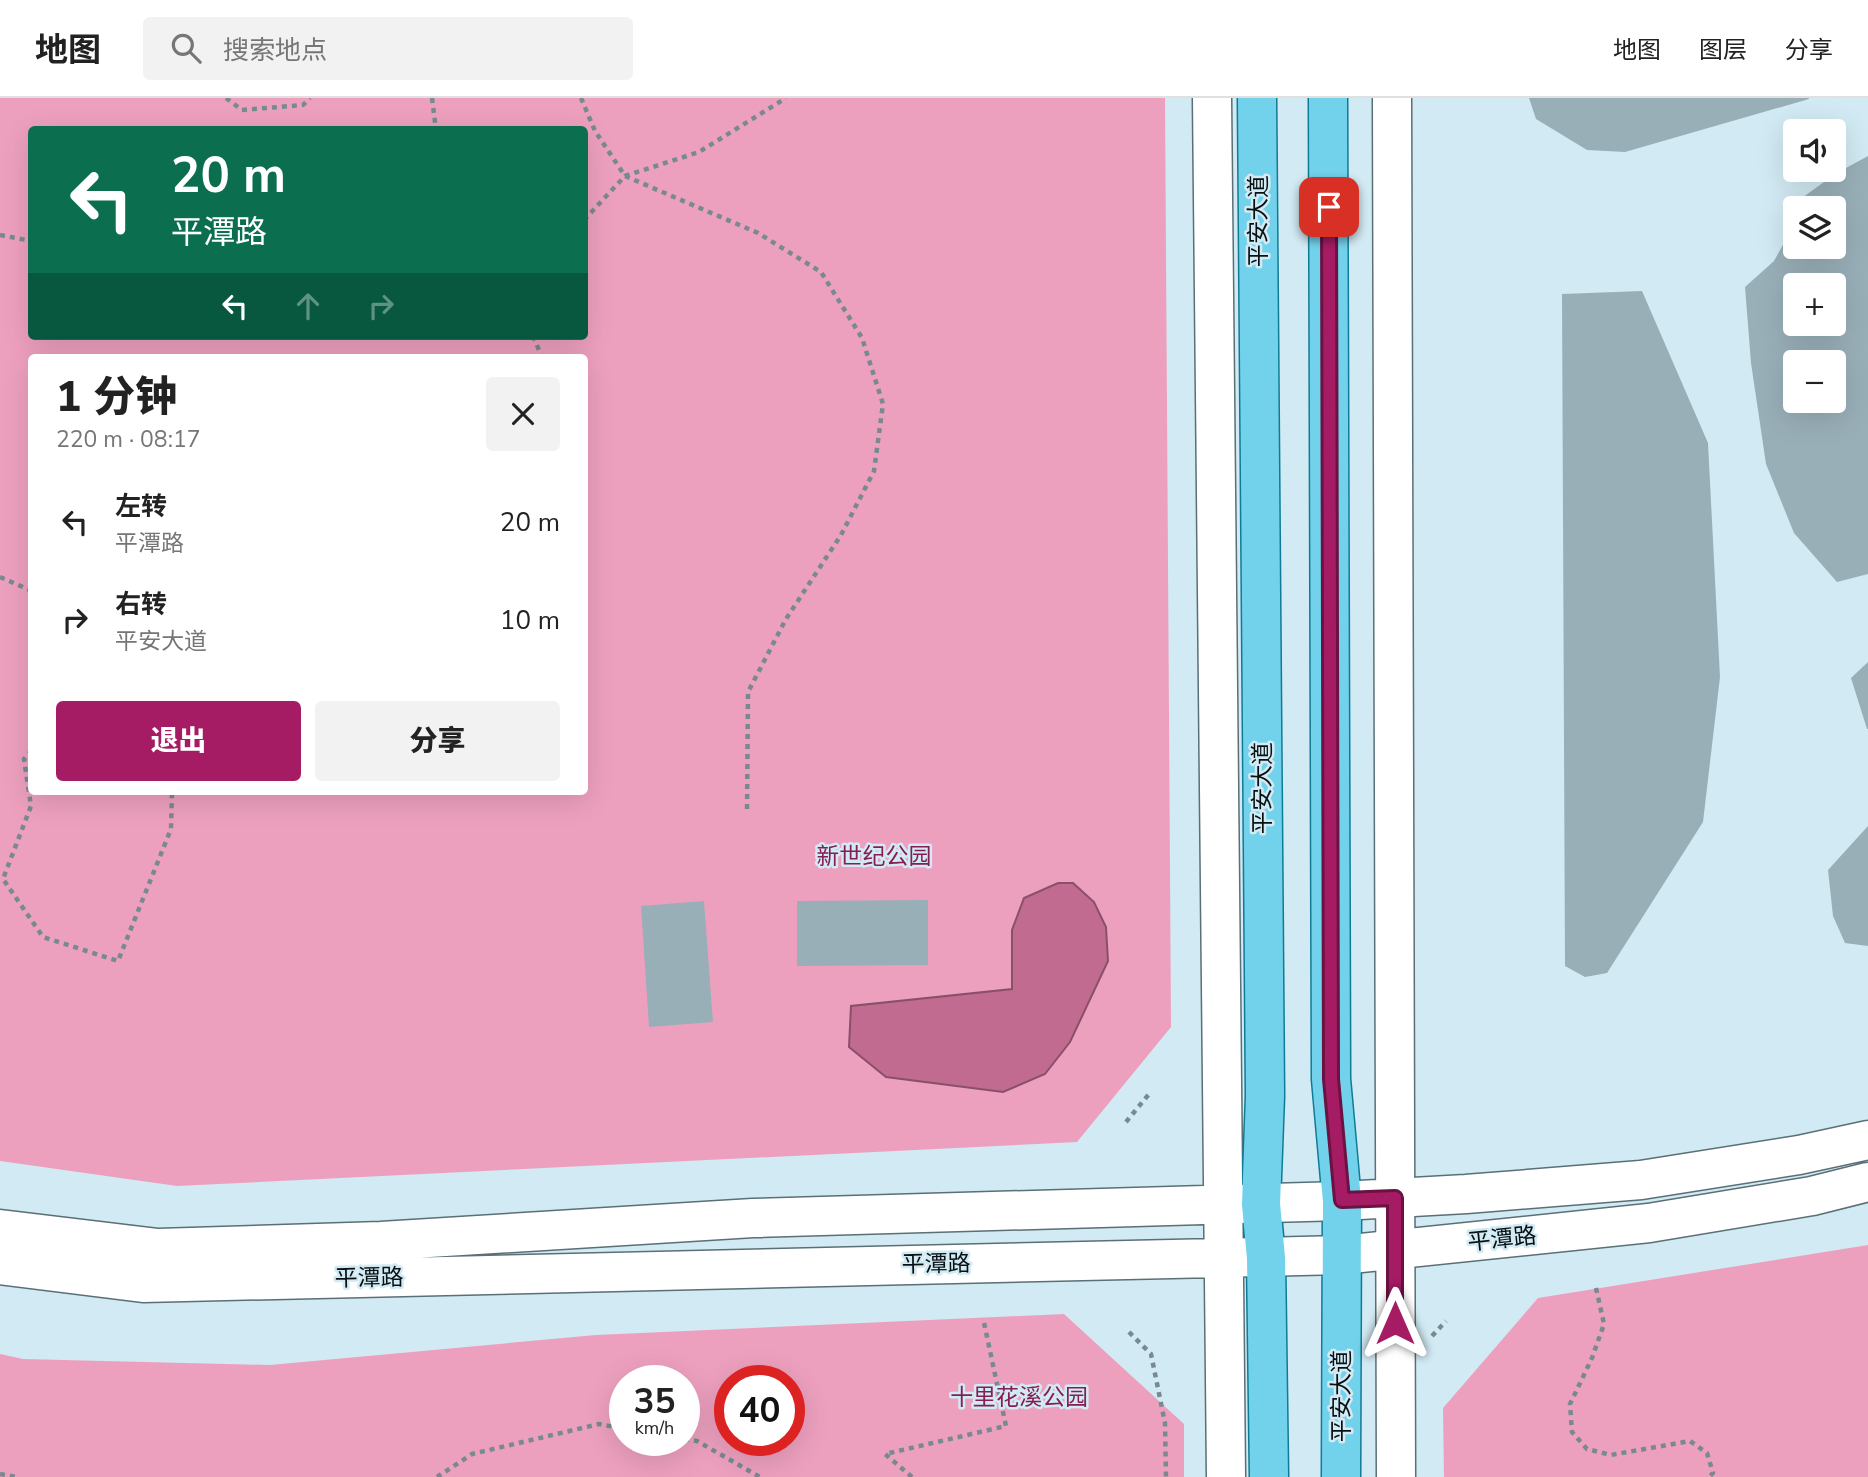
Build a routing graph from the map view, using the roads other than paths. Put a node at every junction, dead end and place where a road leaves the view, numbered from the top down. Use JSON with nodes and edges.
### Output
{"nodes":[{"id":1,"x":1212,"y":98,"type":"edge"},
{"id":2,"x":1256,"y":98,"type":"edge"},
{"id":3,"x":1328,"y":98,"type":"edge"},
{"id":4,"x":1392,"y":98,"type":"edge"},
{"id":5,"x":1868,"y":1140,"type":"edge"},
{"id":6,"x":1868,"y":1182,"type":"edge"},
{"id":7,"x":1395,"y":1198,"type":"junction"},
{"id":8,"x":1342,"y":1200,"type":"junction"},
{"id":9,"x":1261,"y":1204,"type":"junction"},
{"id":10,"x":1223,"y":1205,"type":"junction"},
{"id":11,"x":0,"y":1229,"type":"edge"},
{"id":12,"x":1395,"y":1250,"type":"junction"},
{"id":13,"x":1342,"y":1255,"type":"junction"},
{"id":14,"x":1266,"y":1258,"type":"junction"},
{"id":15,"x":1223,"y":1259,"type":"junction"},
{"id":16,"x":0,"y":1265,"type":"edge"},
{"id":17,"x":1226,"y":1477,"type":"edge"},
{"id":18,"x":1269,"y":1477,"type":"edge"},
{"id":19,"x":1340,"y":1477,"type":"edge"},
{"id":20,"x":1396,"y":1477,"type":"edge"}],
"edges":[{"from":1,"to":10,"type":"main road","name":"平安大道"},
{"from":2,"to":9,"type":"main road","name":"平安大道"},
{"from":3,"to":8,"type":"main road","name":"平安大道"},
{"from":4,"to":7,"type":"main road"},
{"from":5,"to":7,"type":"main road","name":"平潭路"},
{"from":6,"to":12,"type":"main road","name":"平潭路"},
{"from":7,"to":8,"type":"main road","name":"平潭路"},
{"from":7,"to":12,"type":"main road"},
{"from":8,"to":9,"type":"main road","name":"平潭路"},
{"from":8,"to":13,"type":"main road","name":"平安大道"},
{"from":9,"to":10,"type":"main road","name":"平潭路"},
{"from":9,"to":14,"type":"main road","name":"平安大道"},
{"from":10,"to":11,"type":"main road","name":"平潭路"},
{"from":10,"to":15,"type":"main road","name":"平安大道"},
{"from":12,"to":13,"type":"main road","name":"平潭路"},
{"from":12,"to":20,"type":"main road"},
{"from":13,"to":14,"type":"main road","name":"平潭路"},
{"from":13,"to":19,"type":"main road","name":"平安大道"},
{"from":14,"to":15,"type":"main road","name":"平潭路"},
{"from":14,"to":18,"type":"main road","name":"平安大道"},
{"from":15,"to":16,"type":"main road","name":"平潭路"},
{"from":15,"to":17,"type":"main road","name":"平安大道"}]}
